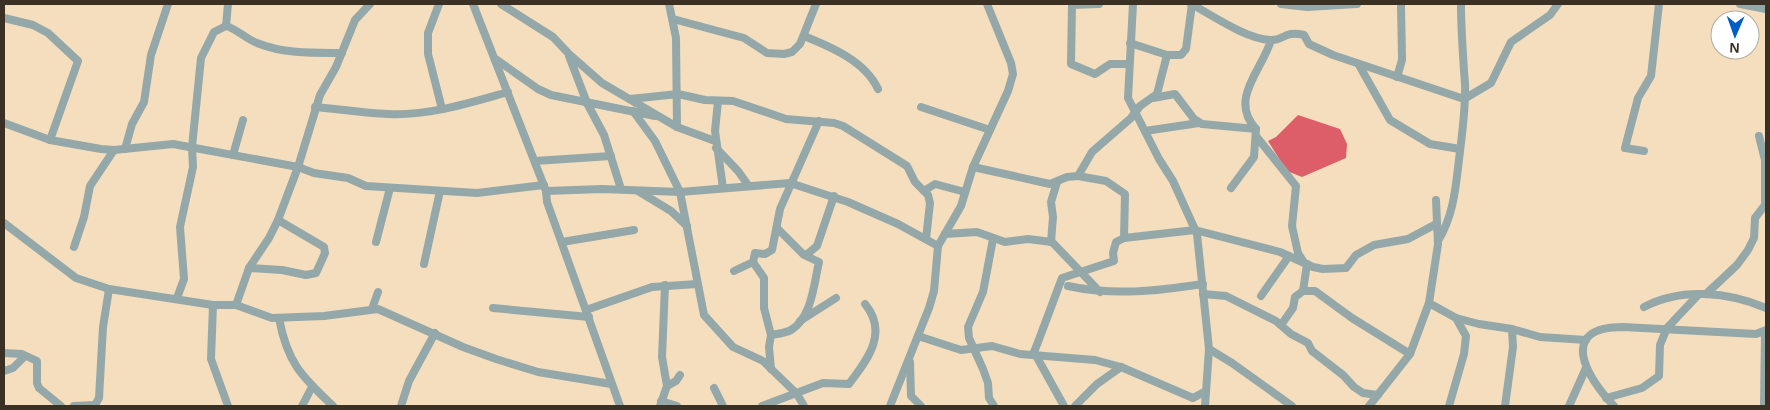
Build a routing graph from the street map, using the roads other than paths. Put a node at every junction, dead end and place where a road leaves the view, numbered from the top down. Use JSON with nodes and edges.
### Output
{"nodes":[{"id":1,"x":168,"y":4,"type":"edge"},
{"id":2,"x":228,"y":4,"type":"edge"},
{"id":3,"x":370,"y":4,"type":"edge"},
{"id":4,"x":438,"y":4,"type":"edge"},
{"id":5,"x":474,"y":4,"type":"edge"},
{"id":6,"x":501,"y":4,"type":"edge"},
{"id":7,"x":669,"y":4,"type":"edge"},
{"id":8,"x":815,"y":4,"type":"edge"},
{"id":9,"x":987,"y":4,"type":"edge"},
{"id":10,"x":1099,"y":4,"type":"edge"},
{"id":11,"x":1133,"y":4,"type":"edge"},
{"id":12,"x":1192,"y":4,"type":"edge"},
{"id":13,"x":1282,"y":4,"type":"edge"},
{"id":14,"x":1357,"y":4,"type":"edge"},
{"id":15,"x":1401,"y":4,"type":"edge"},
{"id":16,"x":1461,"y":4,"type":"edge"},
{"id":17,"x":1558,"y":4,"type":"edge"},
{"id":18,"x":1659,"y":4,"type":"edge"},
{"id":19,"x":1740,"y":4,"type":"edge"},
{"id":20,"x":1766,"y":9,"type":"edge"},
{"id":21,"x":4,"y":18,"type":"edge"},
{"id":22,"x":672,"y":19,"type":"junction"},
{"id":23,"x":226,"y":26,"type":"junction"},
{"id":24,"x":804,"y":36,"type":"junction"},
{"id":25,"x":1271,"y":40,"type":"junction"},
{"id":26,"x":1130,"y":43,"type":"junction"},
{"id":27,"x":342,"y":53,"type":"junction"},
{"id":28,"x":569,"y":54,"type":"junction"},
{"id":29,"x":1167,"y":55,"type":"junction"},
{"id":30,"x":497,"y":60,"type":"junction"},
{"id":31,"x":1128,"y":64,"type":"junction"},
{"id":32,"x":1359,"y":65,"type":"junction"},
{"id":33,"x":1397,"y":77,"type":"junction"},
{"id":34,"x":878,"y":89,"type":"dead end"},
{"id":35,"x":508,"y":92,"type":"junction"},
{"id":36,"x":678,"y":94,"type":"junction"},
{"id":37,"x":1152,"y":98,"type":"junction"},
{"id":38,"x":630,"y":99,"type":"junction"},
{"id":39,"x":1464,"y":99,"type":"junction"},
{"id":40,"x":718,"y":101,"type":"junction"},
{"id":41,"x":587,"y":103,"type":"junction"},
{"id":42,"x":315,"y":106,"type":"junction"},
{"id":43,"x":921,"y":107,"type":"dead end"},
{"id":44,"x":442,"y":109,"type":"junction"},
{"id":45,"x":633,"y":111,"type":"junction"},
{"id":46,"x":1135,"y":113,"type":"junction"},
{"id":47,"x":659,"y":116,"type":"junction"},
{"id":48,"x":243,"y":120,"type":"dead end"},
{"id":49,"x":819,"y":121,"type":"junction"},
{"id":50,"x":4,"y":123,"type":"edge"},
{"id":51,"x":1199,"y":123,"type":"junction"},
{"id":52,"x":677,"y":128,"type":"junction"},
{"id":53,"x":990,"y":130,"type":"junction"},
{"id":54,"x":1145,"y":131,"type":"junction"},
{"id":55,"x":1256,"y":132,"type":"junction"},
{"id":56,"x":1759,"y":136,"type":"dead end"},
{"id":57,"x":50,"y":140,"type":"junction"},
{"id":58,"x":715,"y":145,"type":"junction"},
{"id":59,"x":192,"y":147,"type":"junction"},
{"id":60,"x":125,"y":149,"type":"junction"},
{"id":61,"x":1460,"y":149,"type":"junction"},
{"id":62,"x":114,"y":150,"type":"junction"},
{"id":63,"x":1644,"y":152,"type":"dead end"},
{"id":64,"x":233,"y":155,"type":"junction"},
{"id":65,"x":611,"y":156,"type":"junction"},
{"id":66,"x":1766,"y":160,"type":"edge"},
{"id":67,"x":535,"y":162,"type":"junction"},
{"id":68,"x":973,"y":167,"type":"junction"},
{"id":69,"x":298,"y":168,"type":"junction"},
{"id":70,"x":1078,"y":176,"type":"junction"},
{"id":71,"x":1057,"y":182,"type":"junction"},
{"id":72,"x":790,"y":183,"type":"junction"},
{"id":73,"x":748,"y":185,"type":"junction"},
{"id":74,"x":390,"y":188,"type":"junction"},
{"id":75,"x":545,"y":188,"type":"junction"},
{"id":76,"x":723,"y":188,"type":"junction"},
{"id":77,"x":1230,"y":188,"type":"dead end"},
{"id":78,"x":621,"y":189,"type":"junction"},
{"id":79,"x":636,"y":189,"type":"junction"},
{"id":80,"x":440,"y":191,"type":"junction"},
{"id":81,"x":924,"y":191,"type":"junction"},
{"id":82,"x":680,"y":192,"type":"junction"},
{"id":83,"x":965,"y":192,"type":"junction"},
{"id":84,"x":834,"y":196,"type":"junction"},
{"id":85,"x":1436,"y":200,"type":"dead end"},
{"id":86,"x":278,"y":220,"type":"junction"},
{"id":87,"x":4,"y":223,"type":"edge"},
{"id":88,"x":1436,"y":224,"type":"junction"},
{"id":89,"x":687,"y":226,"type":"junction"},
{"id":90,"x":777,"y":228,"type":"junction"},
{"id":91,"x":634,"y":230,"type":"dead end"},
{"id":92,"x":1195,"y":230,"type":"junction"},
{"id":93,"x":945,"y":234,"type":"junction"},
{"id":94,"x":993,"y":238,"type":"junction"},
{"id":95,"x":1124,"y":238,"type":"junction"},
{"id":96,"x":926,"y":239,"type":"junction"},
{"id":97,"x":1438,"y":240,"type":"junction"},
{"id":98,"x":376,"y":242,"type":"dead end"},
{"id":99,"x":562,"y":242,"type":"junction"},
{"id":100,"x":1051,"y":242,"type":"junction"},
{"id":101,"x":938,"y":246,"type":"junction"},
{"id":102,"x":74,"y":247,"type":"dead end"},
{"id":103,"x":806,"y":255,"type":"junction"},
{"id":104,"x":1289,"y":256,"type":"junction"},
{"id":105,"x":753,"y":262,"type":"junction"},
{"id":106,"x":1305,"y":262,"type":"junction"},
{"id":107,"x":424,"y":264,"type":"dead end"},
{"id":108,"x":249,"y":268,"type":"junction"},
{"id":109,"x":734,"y":271,"type":"dead end"},
{"id":110,"x":1080,"y":272,"type":"junction"},
{"id":111,"x":665,"y":284,"type":"junction"},
{"id":112,"x":697,"y":284,"type":"junction"},
{"id":113,"x":1203,"y":284,"type":"junction"},
{"id":114,"x":1068,"y":286,"type":"dead end"},
{"id":115,"x":109,"y":289,"type":"junction"},
{"id":116,"x":1303,"y":291,"type":"junction"},
{"id":117,"x":378,"y":292,"type":"dead end"},
{"id":118,"x":1100,"y":292,"type":"junction"},
{"id":119,"x":1203,"y":294,"type":"junction"},
{"id":120,"x":1702,"y":295,"type":"junction"},
{"id":121,"x":1262,"y":296,"type":"dead end"},
{"id":122,"x":177,"y":298,"type":"junction"},
{"id":123,"x":836,"y":298,"type":"dead end"},
{"id":124,"x":1429,"y":303,"type":"junction"},
{"id":125,"x":866,"y":304,"type":"dead end"},
{"id":126,"x":213,"y":305,"type":"junction"},
{"id":127,"x":236,"y":305,"type":"junction"},
{"id":128,"x":493,"y":308,"type":"dead end"},
{"id":129,"x":1644,"y":308,"type":"dead end"},
{"id":130,"x":1766,"y":308,"type":"edge"},
{"id":131,"x":372,"y":309,"type":"junction"},
{"id":132,"x":588,"y":313,"type":"junction"},
{"id":133,"x":279,"y":318,"type":"junction"},
{"id":134,"x":1456,"y":318,"type":"junction"},
{"id":135,"x":800,"y":321,"type":"junction"},
{"id":136,"x":1479,"y":324,"type":"junction"},
{"id":137,"x":1281,"y":325,"type":"junction"},
{"id":138,"x":1666,"y":328,"type":"junction"},
{"id":139,"x":1512,"y":329,"type":"junction"},
{"id":140,"x":1766,"y":331,"type":"edge"},
{"id":141,"x":435,"y":333,"type":"junction"},
{"id":142,"x":772,"y":335,"type":"junction"},
{"id":143,"x":918,"y":336,"type":"junction"},
{"id":144,"x":1466,"y":336,"type":"junction"},
{"id":145,"x":1586,"y":340,"type":"junction"},
{"id":146,"x":974,"y":348,"type":"junction"},
{"id":147,"x":1209,"y":349,"type":"junction"},
{"id":148,"x":4,"y":353,"type":"edge"},
{"id":149,"x":1036,"y":354,"type":"junction"},
{"id":150,"x":1410,"y":354,"type":"junction"},
{"id":151,"x":26,"y":356,"type":"junction"},
{"id":152,"x":910,"y":358,"type":"junction"},
{"id":153,"x":1122,"y":367,"type":"junction"},
{"id":154,"x":1586,"y":368,"type":"junction"},
{"id":155,"x":771,"y":369,"type":"junction"},
{"id":156,"x":4,"y":371,"type":"edge"},
{"id":157,"x":680,"y":376,"type":"dead end"},
{"id":158,"x":611,"y":384,"type":"junction"},
{"id":159,"x":667,"y":386,"type":"junction"},
{"id":160,"x":312,"y":387,"type":"junction"},
{"id":161,"x":714,"y":388,"type":"dead end"},
{"id":162,"x":1206,"y":391,"type":"junction"},
{"id":163,"x":797,"y":394,"type":"junction"},
{"id":164,"x":1378,"y":395,"type":"junction"},
{"id":165,"x":1606,"y":398,"type":"junction"},
{"id":166,"x":661,"y":404,"type":"edge"},
{"id":167,"x":61,"y":406,"type":"edge"},
{"id":168,"x":74,"y":406,"type":"edge"},
{"id":169,"x":96,"y":406,"type":"edge"},
{"id":170,"x":228,"y":406,"type":"edge"},
{"id":171,"x":302,"y":406,"type":"edge"},
{"id":172,"x":333,"y":406,"type":"edge"},
{"id":173,"x":401,"y":406,"type":"edge"},
{"id":174,"x":620,"y":406,"type":"edge"},
{"id":175,"x":677,"y":406,"type":"edge"},
{"id":176,"x":723,"y":406,"type":"edge"},
{"id":177,"x":762,"y":406,"type":"edge"},
{"id":178,"x":804,"y":406,"type":"edge"},
{"id":179,"x":890,"y":406,"type":"edge"},
{"id":180,"x":921,"y":406,"type":"edge"},
{"id":181,"x":994,"y":406,"type":"edge"},
{"id":182,"x":1064,"y":406,"type":"edge"},
{"id":183,"x":1075,"y":406,"type":"edge"},
{"id":184,"x":1205,"y":406,"type":"edge"},
{"id":185,"x":1292,"y":406,"type":"edge"},
{"id":186,"x":1369,"y":406,"type":"edge"},
{"id":187,"x":1449,"y":406,"type":"edge"},
{"id":188,"x":1505,"y":406,"type":"edge"},
{"id":189,"x":1569,"y":406,"type":"edge"},
{"id":190,"x":1614,"y":406,"type":"edge"},
{"id":191,"x":1764,"y":406,"type":"edge"}],
"edges":[{"from":1,"to":60,"type":"street"},
{"from":2,"to":23,"type":"street"},
{"from":3,"to":27,"type":"street"},
{"from":4,"to":44,"type":"street"},
{"from":5,"to":30,"type":"street"},
{"from":6,"to":28,"type":"street"},
{"from":7,"to":22,"type":"street"},
{"from":8,"to":24,"type":"street"},
{"from":9,"to":53,"type":"street"},
{"from":10,"to":31,"type":"street"},
{"from":11,"to":26,"type":"street"},
{"from":12,"to":25,"type":"street"},
{"from":12,"to":29,"type":"street"},
{"from":13,"to":14,"type":"street"},
{"from":15,"to":33,"type":"street"},
{"from":16,"to":39,"type":"street"},
{"from":17,"to":39,"type":"street"},
{"from":18,"to":63,"type":"street"},
{"from":19,"to":20,"type":"street"},
{"from":21,"to":57,"type":"street"},
{"from":22,"to":24,"type":"street"},
{"from":22,"to":36,"type":"street"},
{"from":23,"to":27,"type":"street"},
{"from":23,"to":59,"type":"street"},
{"from":24,"to":34,"type":"street"},
{"from":25,"to":32,"type":"street"},
{"from":25,"to":55,"type":"street"},
{"from":26,"to":29,"type":"street"},
{"from":26,"to":31,"type":"street"},
{"from":27,"to":42,"type":"street"},
{"from":28,"to":38,"type":"street"},
{"from":28,"to":41,"type":"street"},
{"from":29,"to":37,"type":"street"},
{"from":30,"to":35,"type":"street"},
{"from":30,"to":41,"type":"street"},
{"from":31,"to":46,"type":"street"},
{"from":32,"to":33,"type":"street"},
{"from":32,"to":61,"type":"street"},
{"from":33,"to":39,"type":"street"},
{"from":35,"to":44,"type":"street"},
{"from":35,"to":67,"type":"street"},
{"from":36,"to":38,"type":"street"},
{"from":36,"to":40,"type":"street"},
{"from":36,"to":52,"type":"street"},
{"from":37,"to":46,"type":"street"},
{"from":37,"to":51,"type":"street"},
{"from":38,"to":47,"type":"street"},
{"from":39,"to":61,"type":"street"},
{"from":40,"to":49,"type":"street"},
{"from":40,"to":58,"type":"street"},
{"from":41,"to":45,"type":"street"},
{"from":41,"to":65,"type":"street"},
{"from":42,"to":44,"type":"street"},
{"from":42,"to":69,"type":"street"},
{"from":43,"to":53,"type":"street"},
{"from":45,"to":47,"type":"street"},
{"from":45,"to":82,"type":"street"},
{"from":46,"to":54,"type":"street"},
{"from":46,"to":70,"type":"street"},
{"from":47,"to":52,"type":"street"},
{"from":48,"to":64,"type":"street"},
{"from":49,"to":72,"type":"street"},
{"from":49,"to":81,"type":"street"},
{"from":50,"to":57,"type":"street"},
{"from":51,"to":54,"type":"street"},
{"from":51,"to":55,"type":"street"},
{"from":52,"to":58,"type":"street"},
{"from":53,"to":68,"type":"street"},
{"from":54,"to":92,"type":"street"},
{"from":55,"to":77,"type":"street"},
{"from":55,"to":106,"type":"street"},
{"from":56,"to":66,"type":"street"},
{"from":57,"to":62,"type":"street"},
{"from":58,"to":73,"type":"street"},
{"from":58,"to":76,"type":"street"},
{"from":59,"to":60,"type":"street"},
{"from":59,"to":64,"type":"street"},
{"from":59,"to":122,"type":"street"},
{"from":60,"to":62,"type":"street"},
{"from":61,"to":97,"type":"street"},
{"from":62,"to":102,"type":"street"},
{"from":64,"to":69,"type":"street"},
{"from":65,"to":67,"type":"street"},
{"from":65,"to":78,"type":"street"},
{"from":66,"to":120,"type":"street"},
{"from":67,"to":75,"type":"street"},
{"from":68,"to":71,"type":"street"},
{"from":68,"to":83,"type":"street"},
{"from":69,"to":74,"type":"street"},
{"from":69,"to":86,"type":"street"},
{"from":70,"to":71,"type":"street"},
{"from":70,"to":95,"type":"street"},
{"from":71,"to":100,"type":"street"},
{"from":72,"to":73,"type":"street"},
{"from":72,"to":84,"type":"street"},
{"from":72,"to":90,"type":"street"},
{"from":73,"to":76,"type":"street"},
{"from":74,"to":80,"type":"street"},
{"from":74,"to":98,"type":"street"},
{"from":75,"to":78,"type":"street"},
{"from":75,"to":80,"type":"street"},
{"from":75,"to":99,"type":"street"},
{"from":76,"to":82,"type":"street"},
{"from":78,"to":79,"type":"street"},
{"from":79,"to":82,"type":"street"},
{"from":79,"to":89,"type":"street"},
{"from":80,"to":107,"type":"street"},
{"from":81,"to":83,"type":"street"},
{"from":81,"to":96,"type":"street"},
{"from":82,"to":89,"type":"street"},
{"from":83,"to":93,"type":"street"},
{"from":84,"to":96,"type":"street"},
{"from":84,"to":103,"type":"street"},
{"from":85,"to":88,"type":"street"},
{"from":86,"to":108,"type":"street"},
{"from":86,"to":108,"type":"street"},
{"from":87,"to":115,"type":"street"},
{"from":88,"to":97,"type":"street"},
{"from":88,"to":106,"type":"street"},
{"from":89,"to":112,"type":"street"},
{"from":90,"to":103,"type":"street"},
{"from":90,"to":105,"type":"street"},
{"from":91,"to":99,"type":"street"},
{"from":92,"to":95,"type":"street"},
{"from":92,"to":104,"type":"street"},
{"from":92,"to":113,"type":"street"},
{"from":93,"to":94,"type":"street"},
{"from":93,"to":101,"type":"street"},
{"from":94,"to":100,"type":"street"},
{"from":94,"to":146,"type":"street"},
{"from":95,"to":110,"type":"street"},
{"from":96,"to":101,"type":"street"},
{"from":97,"to":124,"type":"street"},
{"from":99,"to":132,"type":"street"},
{"from":100,"to":110,"type":"street"},
{"from":101,"to":143,"type":"street"},
{"from":103,"to":135,"type":"street"},
{"from":104,"to":106,"type":"street"},
{"from":104,"to":121,"type":"street"},
{"from":105,"to":109,"type":"street"},
{"from":105,"to":142,"type":"street"},
{"from":106,"to":116,"type":"street"},
{"from":108,"to":127,"type":"street"},
{"from":110,"to":118,"type":"street"},
{"from":110,"to":149,"type":"street"},
{"from":111,"to":112,"type":"street"},
{"from":111,"to":132,"type":"street"},
{"from":111,"to":159,"type":"street"},
{"from":112,"to":155,"type":"street"},
{"from":113,"to":118,"type":"street"},
{"from":113,"to":119,"type":"street"},
{"from":114,"to":118,"type":"street"},
{"from":115,"to":122,"type":"street"},
{"from":115,"to":169,"type":"street"},
{"from":116,"to":137,"type":"street"},
{"from":116,"to":150,"type":"street"},
{"from":117,"to":131,"type":"street"},
{"from":119,"to":137,"type":"street"},
{"from":119,"to":147,"type":"street"},
{"from":120,"to":129,"type":"street"},
{"from":120,"to":130,"type":"street"},
{"from":120,"to":138,"type":"street"},
{"from":122,"to":126,"type":"street"},
{"from":123,"to":135,"type":"street"},
{"from":124,"to":134,"type":"street"},
{"from":124,"to":150,"type":"street"},
{"from":125,"to":163,"type":"street"},
{"from":126,"to":127,"type":"street"},
{"from":126,"to":170,"type":"street"},
{"from":127,"to":133,"type":"street"},
{"from":128,"to":132,"type":"street"},
{"from":131,"to":133,"type":"street"},
{"from":131,"to":141,"type":"street"},
{"from":132,"to":158,"type":"street"},
{"from":133,"to":160,"type":"street"},
{"from":134,"to":136,"type":"street"},
{"from":134,"to":144,"type":"street"},
{"from":135,"to":142,"type":"street"},
{"from":136,"to":139,"type":"street"},
{"from":136,"to":144,"type":"street"},
{"from":137,"to":164,"type":"street"},
{"from":138,"to":140,"type":"street"},
{"from":138,"to":145,"type":"street"},
{"from":138,"to":165,"type":"street"},
{"from":139,"to":145,"type":"street"},
{"from":139,"to":188,"type":"street"},
{"from":140,"to":191,"type":"street"},
{"from":141,"to":158,"type":"street"},
{"from":141,"to":173,"type":"street"},
{"from":142,"to":155,"type":"street"},
{"from":143,"to":146,"type":"street"},
{"from":143,"to":152,"type":"street"},
{"from":144,"to":187,"type":"street"},
{"from":145,"to":154,"type":"street"},
{"from":146,"to":149,"type":"street"},
{"from":146,"to":181,"type":"street"},
{"from":147,"to":162,"type":"street"},
{"from":147,"to":185,"type":"street"},
{"from":148,"to":151,"type":"street"},
{"from":149,"to":153,"type":"street"},
{"from":149,"to":182,"type":"street"},
{"from":150,"to":164,"type":"street"},
{"from":151,"to":156,"type":"street"},
{"from":151,"to":167,"type":"street"},
{"from":152,"to":179,"type":"street"},
{"from":152,"to":180,"type":"street"},
{"from":153,"to":162,"type":"street"},
{"from":153,"to":183,"type":"street"},
{"from":154,"to":165,"type":"street"},
{"from":154,"to":189,"type":"street"},
{"from":155,"to":163,"type":"street"},
{"from":157,"to":159,"type":"street"},
{"from":158,"to":174,"type":"street"},
{"from":159,"to":166,"type":"street"},
{"from":160,"to":171,"type":"street"},
{"from":160,"to":172,"type":"street"},
{"from":161,"to":176,"type":"street"},
{"from":162,"to":184,"type":"street"},
{"from":163,"to":177,"type":"street"},
{"from":163,"to":178,"type":"street"},
{"from":164,"to":186,"type":"street"},
{"from":165,"to":190,"type":"street"},
{"from":166,"to":175,"type":"street"},
{"from":168,"to":169,"type":"street"}]}
